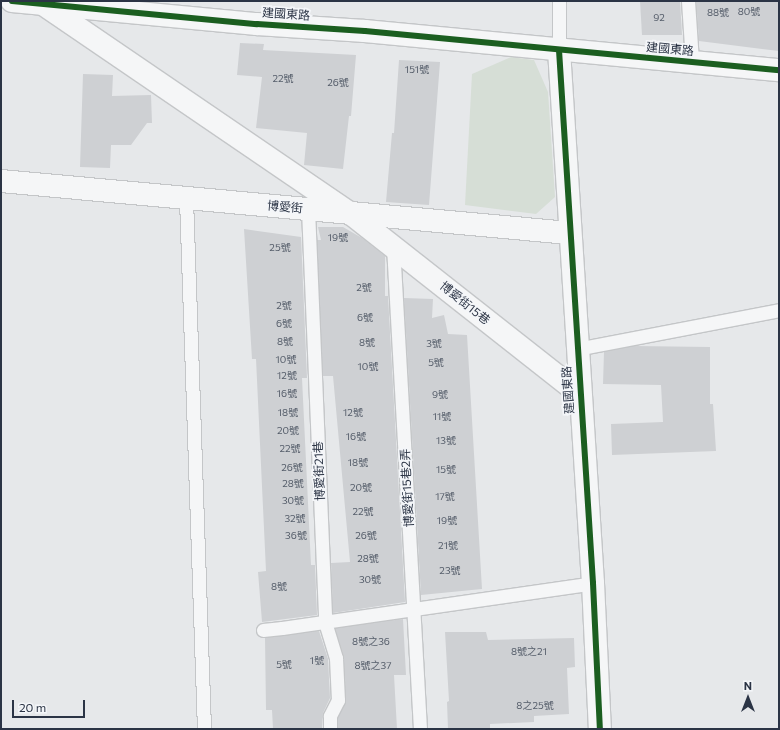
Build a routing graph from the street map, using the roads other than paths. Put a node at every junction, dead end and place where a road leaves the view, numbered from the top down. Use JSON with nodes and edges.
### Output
{"nodes":[{"id":1,"x":12,"y":1,"type":"edge"},
{"id":2,"x":559,"y":1,"type":"edge"},
{"id":3,"x":688,"y":1,"type":"edge"},
{"id":4,"x":44,"y":5,"type":"junction"},
{"id":5,"x":558,"y":50,"type":"junction"},
{"id":6,"x":692,"y":62,"type":"junction"},
{"id":7,"x":779,"y":70,"type":"edge"},
{"id":8,"x":1,"y":181,"type":"edge"},
{"id":9,"x":186,"y":198,"type":"junction"},
{"id":10,"x":308,"y":209,"type":"junction"},
{"id":11,"x":350,"y":213,"type":"junction"},
{"id":12,"x":569,"y":232,"type":"junction"},
{"id":13,"x":393,"y":246,"type":"junction"},
{"id":14,"x":779,"y":310,"type":"edge"},
{"id":15,"x":576,"y":349,"type":"junction"},
{"id":16,"x":580,"y":394,"type":"junction"},
{"id":17,"x":593,"y":583,"type":"junction"},
{"id":18,"x":414,"y":609,"type":"junction"},
{"id":19,"x":325,"y":622,"type":"junction"},
{"id":20,"x":263,"y":630,"type":"dead end"},
{"id":21,"x":204,"y":729,"type":"edge"},
{"id":22,"x":330,"y":729,"type":"edge"},
{"id":23,"x":420,"y":729,"type":"edge"},
{"id":24,"x":600,"y":729,"type":"edge"}],
"edges":[{"from":1,"to":4,"type":"street","name":"建國東路"},
{"from":2,"to":5,"type":"lane"},
{"from":3,"to":6,"type":"lane"},
{"from":4,"to":5,"type":"street","name":"建國東路"},
{"from":4,"to":11,"type":"street","name":"建國東路"},
{"from":5,"to":6,"type":"street","name":"建國東路"},
{"from":5,"to":12,"type":"street","name":"建國東路"},
{"from":6,"to":7,"type":"street","name":"建國東路"},
{"from":8,"to":9,"type":"street","name":"博愛街"},
{"from":9,"to":10,"type":"street","name":"博愛街"},
{"from":9,"to":21,"type":"lane"},
{"from":10,"to":11,"type":"street","name":"博愛街"},
{"from":10,"to":19,"type":"lane","name":"博愛街21巷"},
{"from":11,"to":12,"type":"street","name":"博愛街"},
{"from":11,"to":13,"type":"street","name":"博愛街15巷"},
{"from":12,"to":15,"type":"street","name":"建國東路"},
{"from":13,"to":16,"type":"street","name":"博愛街15巷"},
{"from":13,"to":18,"type":"lane","name":"博愛街15巷2弄"},
{"from":14,"to":15,"type":"lane"},
{"from":15,"to":16,"type":"street","name":"建國東路"},
{"from":16,"to":17,"type":"street","name":"建國東路"},
{"from":17,"to":18,"type":"lane"},
{"from":17,"to":24,"type":"street","name":"建國東路"},
{"from":18,"to":19,"type":"lane"},
{"from":18,"to":23,"type":"lane","name":"博愛街15巷2弄"},
{"from":19,"to":20,"type":"lane"},
{"from":19,"to":22,"type":"lane","name":"博愛街21巷"}]}
